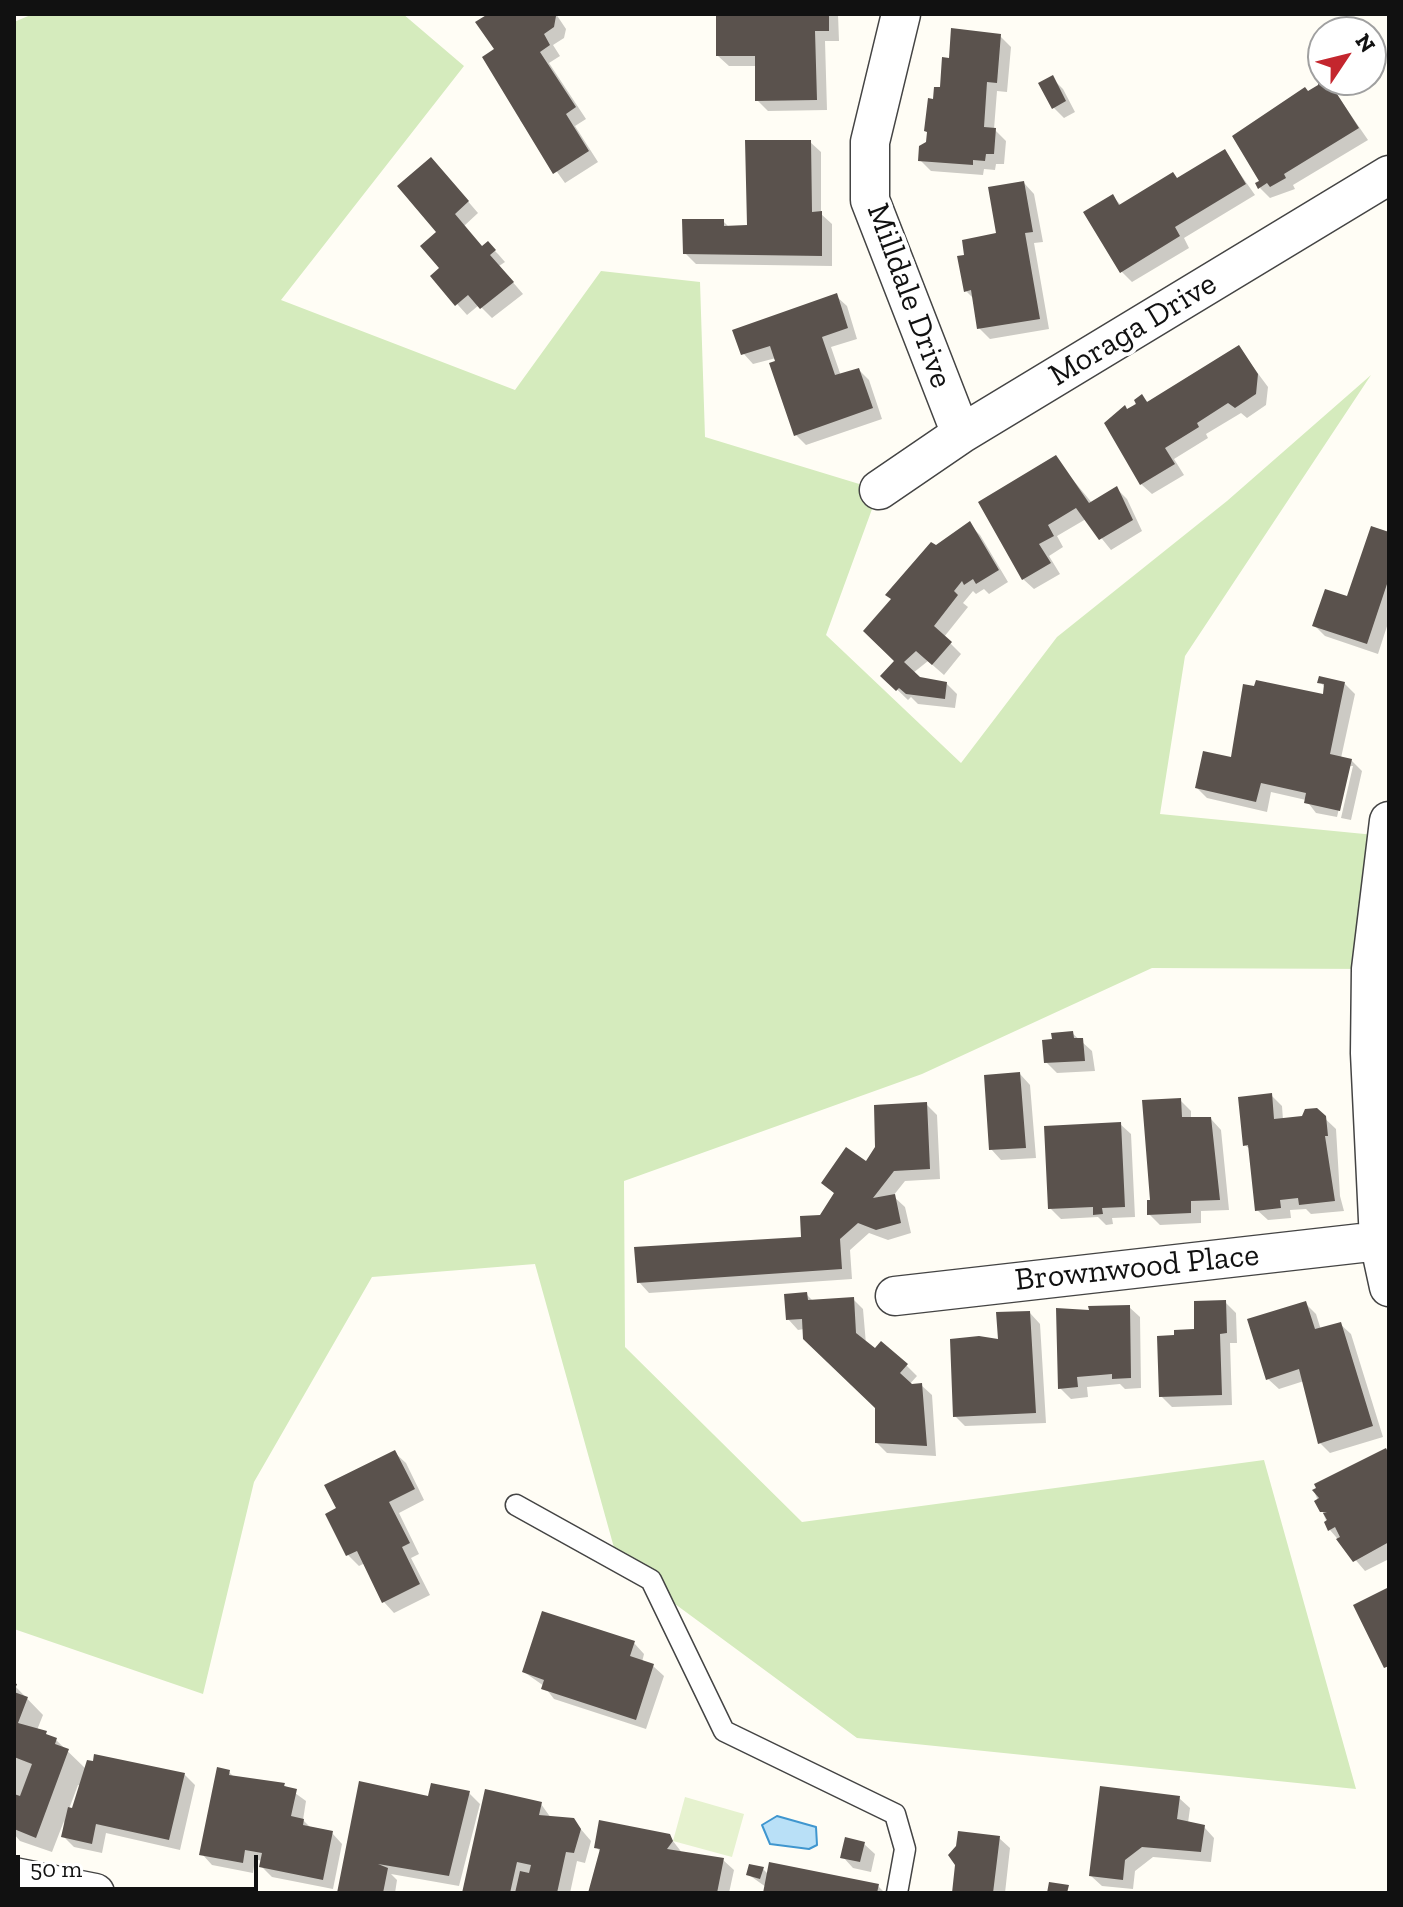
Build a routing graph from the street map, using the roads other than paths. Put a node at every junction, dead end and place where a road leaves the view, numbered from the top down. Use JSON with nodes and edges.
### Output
{"nodes":[{"id":1,"x":901,"y":14,"type":"edge"},
{"id":2,"x":1389,"y":175,"type":"edge"},
{"id":3,"x":961,"y":434,"type":"junction"},
{"id":4,"x":879,"y":490,"type":"dead end"},
{"id":5,"x":1389,"y":821,"type":"edge"},
{"id":6,"x":1379,"y":1241,"type":"junction"},
{"id":7,"x":1389,"y":1287,"type":"edge"},
{"id":8,"x":895,"y":1296,"type":"dead end"},
{"id":9,"x":516,"y":1505,"type":"dead end"},
{"id":10,"x":14,"y":1877,"type":"edge"},
{"id":11,"x":95,"y":1893,"type":"edge"},
{"id":12,"x":897,"y":1893,"type":"edge"}],
"edges":[{"from":1,"to":3,"type":"street","name":"Milldale Drive"},
{"from":2,"to":3,"type":"street","name":"Moraga Drive"},
{"from":3,"to":4,"type":"street","name":"Moraga Drive"},
{"from":5,"to":6,"type":"street"},
{"from":6,"to":7,"type":"street"},
{"from":6,"to":8,"type":"street","name":"Brownwood Place"},
{"from":9,"to":12,"type":"lane"},
{"from":10,"to":11,"type":"street"}]}
